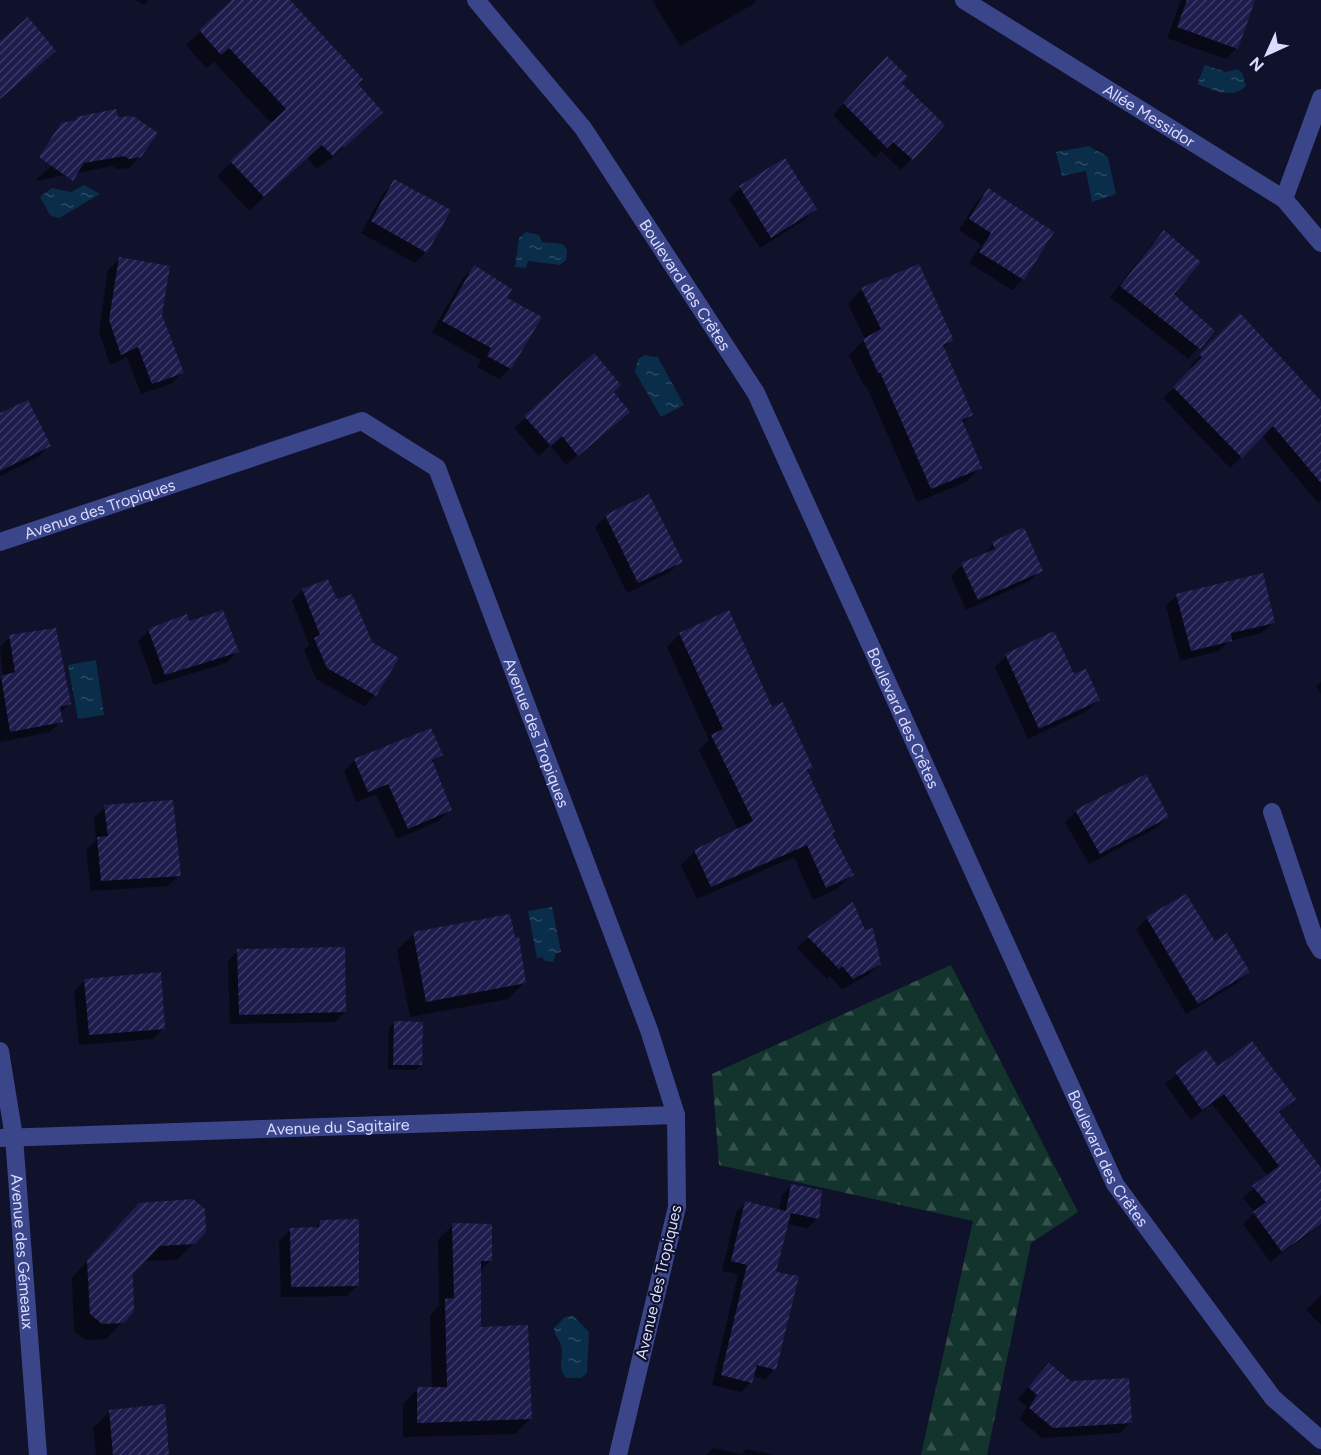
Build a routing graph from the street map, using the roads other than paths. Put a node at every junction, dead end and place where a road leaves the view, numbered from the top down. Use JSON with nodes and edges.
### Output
{"nodes":[{"id":1,"x":476,"y":0,"type":"edge"},
{"id":2,"x":964,"y":0,"type":"edge"},
{"id":3,"x":1321,"y":98,"type":"edge"},
{"id":4,"x":1284,"y":199,"type":"junction"},
{"id":5,"x":1321,"y":243,"type":"edge"},
{"id":6,"x":0,"y":542,"type":"edge"},
{"id":7,"x":1272,"y":812,"type":"dead end"},
{"id":8,"x":1321,"y":950,"type":"edge"},
{"id":9,"x":0,"y":1051,"type":"edge"},
{"id":10,"x":676,"y":1115,"type":"junction"},
{"id":11,"x":7,"y":1138,"type":"edge"},
{"id":12,"x":1321,"y":1440,"type":"edge"},
{"id":13,"x":38,"y":1455,"type":"edge"},
{"id":14,"x":618,"y":1455,"type":"edge"}],
"edges":[{"from":1,"to":12,"type":"street","name":"Boulevard des Crêtes"},
{"from":2,"to":4,"type":"street","name":"Allée Messidor"},
{"from":3,"to":4,"type":"street"},
{"from":4,"to":5,"type":"street","name":"Allée Messidor"},
{"from":6,"to":10,"type":"street","name":"Avenue des Tropiques"},
{"from":7,"to":8,"type":"street"},
{"from":9,"to":11,"type":"street","name":"Avenue des Gémeaux"},
{"from":10,"to":11,"type":"street","name":"Avenue du Sagitaire"},
{"from":10,"to":14,"type":"street","name":"Avenue des Tropiques"},
{"from":11,"to":13,"type":"street","name":"Avenue des Gémeaux"}]}
